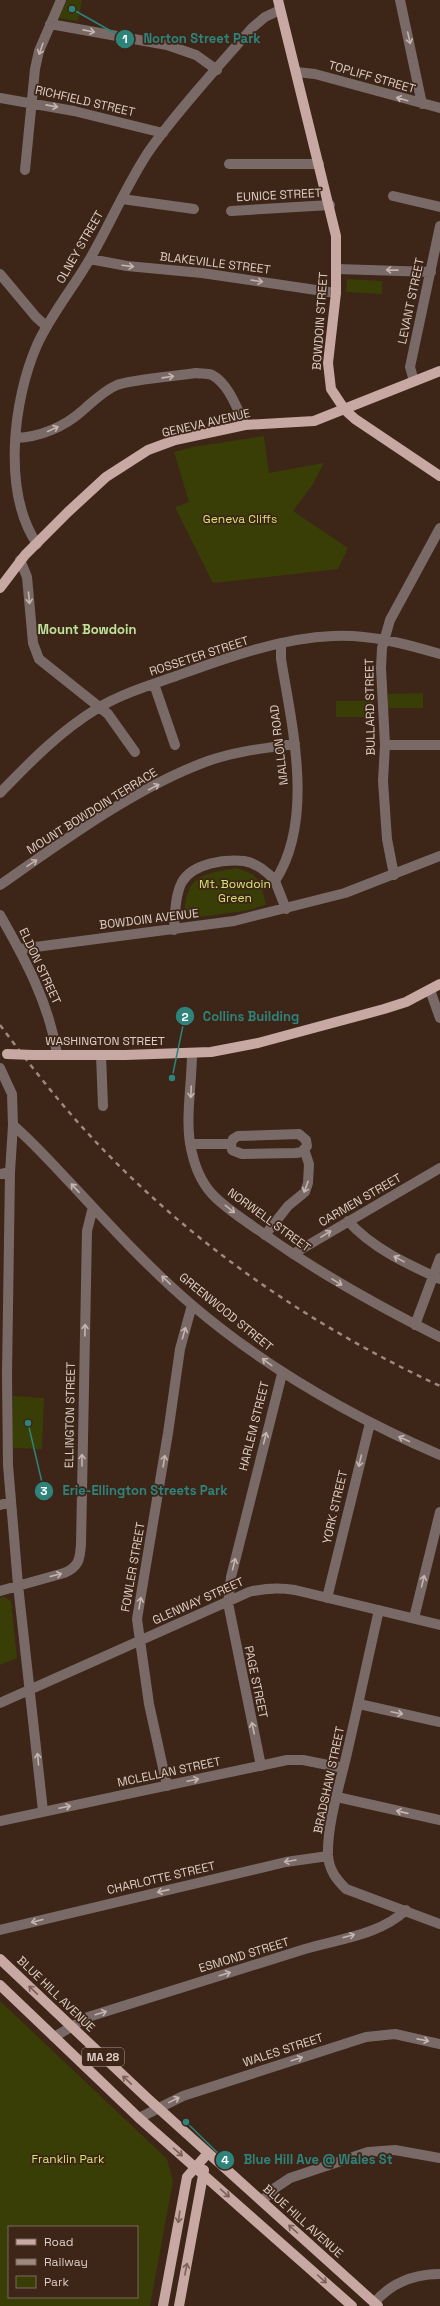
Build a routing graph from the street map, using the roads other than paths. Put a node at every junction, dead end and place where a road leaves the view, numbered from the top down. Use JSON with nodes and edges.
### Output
{"nodes":[{"id":1,"x":61,"y":0,"type":"edge"},
{"id":2,"x":400,"y":0,"type":"edge"},
{"id":3,"x":279,"y":5,"type":"edge"},
{"id":4,"x":50,"y":24,"type":"junction"},
{"id":5,"x":217,"y":70,"type":"junction"},
{"id":6,"x":296,"y":72,"type":"junction"},
{"id":7,"x":0,"y":98,"type":"edge"},
{"id":8,"x":30,"y":102,"type":"junction"},
{"id":9,"x":422,"y":104,"type":"junction"},
{"id":10,"x":440,"y":108,"type":"edge"},
{"id":11,"x":163,"y":133,"type":"junction"},
{"id":12,"x":228,"y":164,"type":"dead end"},
{"id":13,"x":319,"y":164,"type":"junction"},
{"id":14,"x":25,"y":170,"type":"dead end"},
{"id":15,"x":393,"y":196,"type":"dead end"},
{"id":16,"x":122,"y":199,"type":"junction"},
{"id":17,"x":330,"y":205,"type":"junction"},
{"id":18,"x":440,"y":207,"type":"edge"},
{"id":19,"x":194,"y":209,"type":"dead end"},
{"id":20,"x":231,"y":211,"type":"dead end"},
{"id":21,"x":440,"y":226,"type":"edge"},
{"id":22,"x":90,"y":259,"type":"junction"},
{"id":23,"x":337,"y":269,"type":"junction"},
{"id":24,"x":431,"y":272,"type":"junction"},
{"id":25,"x":0,"y":274,"type":"edge"},
{"id":26,"x":336,"y":293,"type":"junction"},
{"id":27,"x":46,"y":326,"type":"junction"},
{"id":28,"x":440,"y":371,"type":"edge"},
{"id":29,"x":414,"y":381,"type":"junction"},
{"id":30,"x":345,"y":410,"type":"junction"},
{"id":31,"x":245,"y":425,"type":"junction"},
{"id":32,"x":16,"y":438,"type":"junction"},
{"id":33,"x":440,"y":476,"type":"edge"},
{"id":34,"x":440,"y":528,"type":"edge"},
{"id":35,"x":36,"y":544,"type":"junction"},
{"id":36,"x":20,"y":560,"type":"junction"},
{"id":37,"x":0,"y":588,"type":"edge"},
{"id":38,"x":383,"y":639,"type":"junction"},
{"id":39,"x":281,"y":643,"type":"junction"},
{"id":40,"x":440,"y":654,"type":"edge"},
{"id":41,"x":154,"y":684,"type":"junction"},
{"id":42,"x":99,"y":707,"type":"junction"},
{"id":43,"x":175,"y":744,"type":"dead end"},
{"id":44,"x":295,"y":744,"type":"junction"},
{"id":45,"x":385,"y":745,"type":"junction"},
{"id":46,"x":440,"y":745,"type":"edge"},
{"id":47,"x":135,"y":752,"type":"dead end"},
{"id":48,"x":0,"y":793,"type":"edge"},
{"id":49,"x":440,"y":856,"type":"edge"},
{"id":50,"x":394,"y":875,"type":"junction"},
{"id":51,"x":275,"y":881,"type":"junction"},
{"id":52,"x":0,"y":885,"type":"edge"},
{"id":53,"x":286,"y":909,"type":"junction"},
{"id":54,"x":0,"y":915,"type":"edge"},
{"id":55,"x":174,"y":930,"type":"junction"},
{"id":56,"x":20,"y":949,"type":"junction"},
{"id":57,"x":440,"y":984,"type":"edge"},
{"id":58,"x":430,"y":990,"type":"junction"},
{"id":59,"x":440,"y":994,"type":"edge"},
{"id":60,"x":440,"y":1018,"type":"edge"},
{"id":61,"x":192,"y":1053,"type":"junction"},
{"id":62,"x":4,"y":1054,"type":"edge"},
{"id":63,"x":57,"y":1054,"type":"junction"},
{"id":64,"x":101,"y":1055,"type":"junction"},
{"id":65,"x":0,"y":1068,"type":"edge"},
{"id":66,"x":103,"y":1106,"type":"dead end"},
{"id":67,"x":13,"y":1125,"type":"junction"},
{"id":68,"x":190,"y":1144,"type":"junction"},
{"id":69,"x":231,"y":1144,"type":"junction"},
{"id":70,"x":304,"y":1149,"type":"junction"},
{"id":71,"x":440,"y":1168,"type":"edge"},
{"id":72,"x":10,"y":1172,"type":"junction"},
{"id":73,"x":0,"y":1174,"type":"edge"},
{"id":74,"x":93,"y":1208,"type":"junction"},
{"id":75,"x":348,"y":1221,"type":"junction"},
{"id":76,"x":265,"y":1235,"type":"junction"},
{"id":77,"x":4,"y":1248,"type":"edge"},
{"id":78,"x":293,"y":1254,"type":"junction"},
{"id":79,"x":440,"y":1258,"type":"edge"},
{"id":80,"x":437,"y":1277,"type":"edge"},
{"id":81,"x":192,"y":1305,"type":"junction"},
{"id":82,"x":414,"y":1325,"type":"junction"},
{"id":83,"x":4,"y":1331,"type":"edge"},
{"id":84,"x":440,"y":1338,"type":"edge"},
{"id":85,"x":282,"y":1374,"type":"junction"},
{"id":86,"x":3,"y":1420,"type":"edge"},
{"id":87,"x":370,"y":1423,"type":"junction"},
{"id":88,"x":440,"y":1455,"type":"edge"},
{"id":89,"x":11,"y":1502,"type":"junction"},
{"id":90,"x":0,"y":1505,"type":"edge"},
{"id":91,"x":440,"y":1512,"type":"edge"},
{"id":92,"x":18,"y":1585,"type":"junction"},
{"id":93,"x":0,"y":1590,"type":"edge"},
{"id":94,"x":327,"y":1598,"type":"junction"},
{"id":95,"x":228,"y":1603,"type":"junction"},
{"id":96,"x":379,"y":1610,"type":"junction"},
{"id":97,"x":414,"y":1618,"type":"junction"},
{"id":98,"x":440,"y":1625,"type":"edge"},
{"id":99,"x":139,"y":1642,"type":"junction"},
{"id":100,"x":30,"y":1690,"type":"junction"},
{"id":101,"x":0,"y":1703,"type":"edge"},
{"id":102,"x":359,"y":1704,"type":"junction"},
{"id":103,"x":440,"y":1722,"type":"edge"},
{"id":104,"x":261,"y":1766,"type":"junction"},
{"id":105,"x":344,"y":1768,"type":"junction"},
{"id":106,"x":167,"y":1786,"type":"junction"},
{"id":107,"x":337,"y":1796,"type":"junction"},
{"id":108,"x":43,"y":1811,"type":"junction"},
{"id":109,"x":440,"y":1820,"type":"edge"},
{"id":110,"x":0,"y":1821,"type":"edge"},
{"id":111,"x":328,"y":1856,"type":"junction"},
{"id":112,"x":406,"y":1910,"type":"junction"},
{"id":113,"x":440,"y":1924,"type":"edge"},
{"id":114,"x":0,"y":1930,"type":"edge"},
{"id":115,"x":0,"y":1959,"type":"edge"},
{"id":116,"x":0,"y":1985,"type":"edge"},
{"id":117,"x":70,"y":2026,"type":"junction"},
{"id":118,"x":54,"y":2037,"type":"junction"},
{"id":119,"x":440,"y":2044,"type":"edge"},
{"id":120,"x":158,"y":2108,"type":"junction"},
{"id":121,"x":140,"y":2118,"type":"junction"},
{"id":122,"x":208,"y":2153,"type":"junction"},
{"id":123,"x":440,"y":2158,"type":"edge"},
{"id":124,"x":195,"y":2167,"type":"junction"},
{"id":125,"x":204,"y":2174,"type":"junction"},
{"id":126,"x":262,"y":2201,"type":"junction"},
{"id":127,"x":440,"y":2274,"type":"edge"},
{"id":128,"x":376,"y":2304,"type":"edge"},
{"id":129,"x":163,"y":2306,"type":"edge"},
{"id":130,"x":179,"y":2306,"type":"edge"},
{"id":131,"x":352,"y":2306,"type":"edge"}],
"edges":[{"from":1,"to":4,"type":"street"},
{"from":2,"to":9,"type":"street","one_way":true},
{"from":3,"to":5,"type":"street","name":"OLNEY STREET"},
{"from":3,"to":6,"type":"main road","name":"BOWDOIN STREET"},
{"from":4,"to":5,"type":"street","one_way":true},
{"from":4,"to":8,"type":"street","one_way":true},
{"from":5,"to":11,"type":"street","name":"OLNEY STREET"},
{"from":9,"to":6,"type":"street","name":"TOPLIFF STREET","one_way":true},
{"from":6,"to":13,"type":"main road","name":"BOWDOIN STREET"},
{"from":7,"to":8,"type":"street","name":"RICHFIELD STREET"},
{"from":8,"to":11,"type":"street","name":"RICHFIELD STREET","one_way":true},
{"from":8,"to":14,"type":"street"},
{"from":9,"to":10,"type":"street","name":"TOPLIFF STREET"},
{"from":11,"to":16,"type":"street","name":"OLNEY STREET"},
{"from":12,"to":13,"type":"street"},
{"from":13,"to":17,"type":"main road","name":"BOWDOIN STREET"},
{"from":15,"to":18,"type":"street"},
{"from":16,"to":19,"type":"street"},
{"from":16,"to":22,"type":"street","name":"OLNEY STREET"},
{"from":17,"to":20,"type":"street","name":"EUNICE STREET"},
{"from":17,"to":23,"type":"main road","name":"BOWDOIN STREET"},
{"from":21,"to":24,"type":"street","name":"LEVANT STREET"},
{"from":22,"to":26,"type":"street","name":"BLAKEVILLE STREET","one_way":true},
{"from":22,"to":27,"type":"street","name":"OLNEY STREET"},
{"from":24,"to":23,"type":"street","one_way":true},
{"from":23,"to":26,"type":"main road","name":"BOWDOIN STREET"},
{"from":24,"to":29,"type":"street","name":"LEVANT STREET"},
{"from":25,"to":27,"type":"street"},
{"from":26,"to":30,"type":"main road","name":"BOWDOIN STREET"},
{"from":27,"to":32,"type":"street","name":"OLNEY STREET"},
{"from":28,"to":29,"type":"main road","name":"GENEVA AVENUE"},
{"from":29,"to":30,"type":"main road","name":"GENEVA AVENUE"},
{"from":30,"to":31,"type":"main road","name":"GENEVA AVENUE"},
{"from":30,"to":33,"type":"main road","name":"BOWDOIN STREET"},
{"from":32,"to":31,"type":"street","one_way":true},
{"from":31,"to":35,"type":"main road","name":"GENEVA AVENUE"},
{"from":32,"to":35,"type":"street","name":"OLNEY STREET"},
{"from":34,"to":38,"type":"street","name":"BULLARD STREET"},
{"from":35,"to":36,"type":"main road","name":"GENEVA AVENUE"},
{"from":36,"to":37,"type":"main road","name":"GENEVA AVENUE"},
{"from":36,"to":42,"type":"street","one_way":true},
{"from":38,"to":39,"type":"street","name":"ROSSETER STREET"},
{"from":38,"to":40,"type":"street","name":"ROSSETER STREET"},
{"from":38,"to":45,"type":"street","name":"BULLARD STREET"},
{"from":39,"to":41,"type":"street","name":"ROSSETER STREET"},
{"from":39,"to":44,"type":"street","name":"MALLON ROAD"},
{"from":41,"to":42,"type":"street","name":"ROSSETER STREET"},
{"from":41,"to":43,"type":"street"},
{"from":42,"to":47,"type":"street"},
{"from":42,"to":48,"type":"street","name":"ROSSETER STREET"},
{"from":44,"to":51,"type":"street","name":"MALLON ROAD"},
{"from":52,"to":44,"type":"street","name":"MOUNT BOWDOIN TERRACE","one_way":true},
{"from":45,"to":46,"type":"street"},
{"from":45,"to":50,"type":"street","name":"BULLARD STREET"},
{"from":49,"to":50,"type":"street","name":"BOWDOIN AVENUE"},
{"from":50,"to":53,"type":"street","name":"BOWDOIN AVENUE"},
{"from":51,"to":53,"type":"street"},
{"from":51,"to":55,"type":"street"},
{"from":53,"to":55,"type":"street","name":"BOWDOIN AVENUE"},
{"from":54,"to":56,"type":"street","name":"ELDON STREET"},
{"from":55,"to":56,"type":"street","name":"BOWDOIN AVENUE"},
{"from":56,"to":63,"type":"street","name":"ELDON STREET"},
{"from":57,"to":58,"type":"main road","name":"WASHINGTON STREET"},
{"from":58,"to":59,"type":"street"},
{"from":58,"to":60,"type":"street"},
{"from":58,"to":61,"type":"main road","name":"WASHINGTON STREET"},
{"from":61,"to":64,"type":"main road","name":"WASHINGTON STREET"},
{"from":61,"to":68,"type":"street","name":"NORWELL STREET","one_way":true},
{"from":62,"to":63,"type":"main road","name":"WASHINGTON STREET","bridge":true},
{"from":63,"to":64,"type":"main road","name":"WASHINGTON STREET"},
{"from":64,"to":66,"type":"street"},
{"from":65,"to":67,"type":"street"},
{"from":67,"to":72,"type":"street"},
{"from":74,"to":67,"type":"street","name":"GREENWOOD STREET","one_way":true},
{"from":68,"to":69,"type":"street"},
{"from":68,"to":76,"type":"street","name":"NORWELL STREET","one_way":true},
{"from":69,"to":70,"type":"street"},
{"from":69,"to":70,"type":"street"},
{"from":70,"to":76,"type":"street","one_way":true},
{"from":71,"to":75,"type":"street","name":"CARMEN STREET"},
{"from":72,"to":73,"type":"street"},
{"from":72,"to":77,"type":"street"},
{"from":81,"to":74,"type":"street","name":"GREENWOOD STREET","one_way":true},
{"from":92,"to":74,"type":"street","name":"ELLINGTON STREET","one_way":true},
{"from":78,"to":75,"type":"street","name":"CARMEN STREET","one_way":true},
{"from":80,"to":75,"type":"street","one_way":true},
{"from":76,"to":78,"type":"street","name":"NORWELL STREET"},
{"from":77,"to":83,"type":"street"},
{"from":78,"to":82,"type":"street","name":"NORWELL STREET","one_way":true},
{"from":79,"to":80,"type":"street"},
{"from":80,"to":82,"type":"street"},
{"from":85,"to":81,"type":"street","name":"GREENWOOD STREET","one_way":true},
{"from":99,"to":81,"type":"street","name":"FOWLER STREET","one_way":true},
{"from":82,"to":84,"type":"street","name":"NORWELL STREET"},
{"from":83,"to":86,"type":"street"},
{"from":85,"to":87,"type":"street","name":"GREENWOOD STREET"},
{"from":95,"to":85,"type":"street","name":"HARLEM STREET","one_way":true},
{"from":86,"to":89,"type":"street"},
{"from":88,"to":87,"type":"street","name":"GREENWOOD STREET","one_way":true},
{"from":87,"to":94,"type":"street","name":"YORK STREET","one_way":true},
{"from":89,"to":90,"type":"street"},
{"from":89,"to":92,"type":"street"},
{"from":97,"to":91,"type":"street","one_way":true},
{"from":92,"to":93,"type":"street","name":"ELLINGTON STREET"},
{"from":92,"to":100,"type":"street"},
{"from":94,"to":95,"type":"street","name":"GLENWAY STREET"},
{"from":94,"to":96,"type":"street","name":"GLENWAY STREET"},
{"from":95,"to":99,"type":"street","name":"GLENWAY STREET"},
{"from":104,"to":95,"type":"street","name":"PAGE STREET","one_way":true},
{"from":96,"to":97,"type":"street","name":"GLENWAY STREET"},
{"from":96,"to":102,"type":"street","name":"BRADSHAW STREET"},
{"from":97,"to":98,"type":"street","name":"GLENWAY STREET"},
{"from":99,"to":100,"type":"street","name":"GLENWAY STREET"},
{"from":99,"to":106,"type":"street","name":"FOWLER STREET"},
{"from":100,"to":101,"type":"street","name":"GLENWAY STREET"},
{"from":108,"to":100,"type":"street","one_way":true},
{"from":102,"to":103,"type":"street","one_way":true},
{"from":102,"to":105,"type":"street","name":"BRADSHAW STREET"},
{"from":104,"to":105,"type":"street","name":"MCLELLAN STREET"},
{"from":106,"to":104,"type":"street","name":"MCLELLAN STREET","one_way":true},
{"from":105,"to":107,"type":"street","name":"BRADSHAW STREET"},
{"from":108,"to":106,"type":"street","name":"MCLELLAN STREET","one_way":true},
{"from":109,"to":107,"type":"street","one_way":true},
{"from":107,"to":111,"type":"street","name":"BRADSHAW STREET"},
{"from":108,"to":110,"type":"street","name":"MCLELLAN STREET"},
{"from":111,"to":112,"type":"street","name":"BRADSHAW STREET"},
{"from":111,"to":114,"type":"street","name":"CHARLOTTE STREET","one_way":true},
{"from":112,"to":113,"type":"street"},
{"from":117,"to":112,"type":"street","name":"ESMOND STREET","one_way":true},
{"from":117,"to":115,"type":"main road","name":"BLUE HILL AVENUE","number":"MA 28","one_way":true},
{"from":116,"to":118,"type":"main road","number":"MA 28"},
{"from":117,"to":118,"type":"street","name":"ESMOND STREET"},
{"from":120,"to":117,"type":"main road","name":"BLUE HILL AVENUE","number":"MA 28","one_way":true},
{"from":118,"to":121,"type":"main road","number":"MA 28"},
{"from":120,"to":119,"type":"street","name":"WALES STREET","one_way":true},
{"from":120,"to":121,"type":"street","name":"WALES STREET"},
{"from":120,"to":122,"type":"main road","name":"BLUE HILL AVENUE","number":"MA 28"},
{"from":121,"to":124,"type":"main road","number":"MA 28","one_way":true},
{"from":122,"to":124,"type":"main road"},
{"from":122,"to":125,"type":"main road"},
{"from":122,"to":126,"type":"main road","name":"BLUE HILL AVENUE","number":"MA 28"},
{"from":123,"to":126,"type":"street"},
{"from":124,"to":125,"type":"main road","number":"MA 28"},
{"from":124,"to":129,"type":"main road","one_way":true},
{"from":130,"to":125,"type":"main road","one_way":true},
{"from":125,"to":131,"type":"main road","number":"MA 28","one_way":true},
{"from":128,"to":126,"type":"main road","name":"BLUE HILL AVENUE","number":"MA 28","one_way":true},
{"from":127,"to":128,"type":"street"}]}
